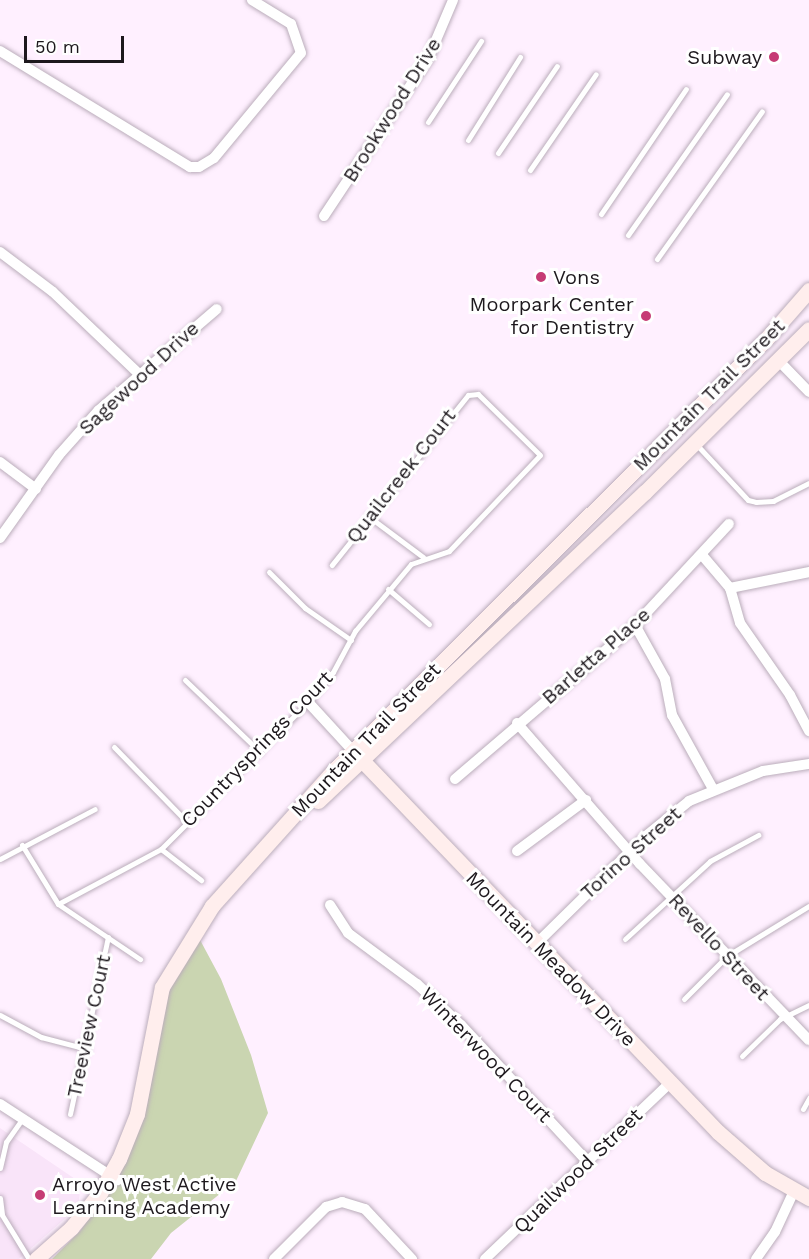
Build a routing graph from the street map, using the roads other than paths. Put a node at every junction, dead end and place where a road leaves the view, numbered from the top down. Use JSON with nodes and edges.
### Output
{"nodes":[{"id":1,"x":252,"y":0,"type":"edge"},
{"id":2,"x":453,"y":0,"type":"edge"},
{"id":3,"x":481,"y":42,"type":"dead end"},
{"id":4,"x":0,"y":51,"type":"edge"},
{"id":5,"x":520,"y":57,"type":"dead end"},
{"id":6,"x":557,"y":66,"type":"dead end"},
{"id":7,"x":596,"y":74,"type":"dead end"},
{"id":8,"x":686,"y":89,"type":"dead end"},
{"id":9,"x":727,"y":94,"type":"dead end"},
{"id":10,"x":762,"y":111,"type":"dead end"},
{"id":11,"x":428,"y":122,"type":"dead end"},
{"id":12,"x":468,"y":140,"type":"dead end"},
{"id":13,"x":498,"y":153,"type":"dead end"},
{"id":14,"x":530,"y":170,"type":"dead end"},
{"id":15,"x":601,"y":214,"type":"dead end"},
{"id":16,"x":324,"y":216,"type":"dead end"},
{"id":17,"x":628,"y":235,"type":"dead end"},
{"id":18,"x":0,"y":252,"type":"edge"},
{"id":19,"x":657,"y":259,"type":"dead end"},
{"id":20,"x":809,"y":290,"type":"edge"},
{"id":21,"x":217,"y":309,"type":"dead end"},
{"id":22,"x":809,"y":329,"type":"edge"},
{"id":23,"x":779,"y":361,"type":"junction"},
{"id":24,"x":139,"y":374,"type":"junction"},
{"id":25,"x":809,"y":392,"type":"edge"},
{"id":26,"x":694,"y":443,"type":"junction"},
{"id":27,"x":0,"y":462,"type":"edge"},
{"id":28,"x":809,"y":483,"type":"edge"},
{"id":29,"x":36,"y":489,"type":"junction"},
{"id":30,"x":368,"y":516,"type":"junction"},
{"id":31,"x":729,"y":525,"type":"dead end"},
{"id":32,"x":0,"y":538,"type":"edge"},
{"id":33,"x":702,"y":555,"type":"junction"},
{"id":34,"x":423,"y":557,"type":"junction"},
{"id":35,"x":332,"y":565,"type":"dead end"},
{"id":36,"x":809,"y":572,"type":"edge"},
{"id":37,"x":269,"y":573,"type":"dead end"},
{"id":38,"x":730,"y":588,"type":"junction"},
{"id":39,"x":388,"y":589,"type":"junction"},
{"id":40,"x":429,"y":624,"type":"dead end"},
{"id":41,"x":635,"y":625,"type":"junction"},
{"id":42,"x":351,"y":640,"type":"junction"},
{"id":43,"x":184,"y":680,"type":"dead end"},
{"id":44,"x":308,"y":702,"type":"junction"},
{"id":45,"x":517,"y":723,"type":"junction"},
{"id":46,"x":809,"y":730,"type":"edge"},
{"id":47,"x":114,"y":747,"type":"dead end"},
{"id":48,"x":260,"y":752,"type":"junction"},
{"id":49,"x":358,"y":756,"type":"junction"},
{"id":50,"x":809,"y":764,"type":"edge"},
{"id":51,"x":455,"y":779,"type":"dead end"},
{"id":52,"x":713,"y":789,"type":"junction"},
{"id":53,"x":586,"y":800,"type":"junction"},
{"id":54,"x":95,"y":809,"type":"dead end"},
{"id":55,"x":187,"y":822,"type":"junction"},
{"id":56,"x":758,"y":835,"type":"dead end"},
{"id":57,"x":22,"y":845,"type":"junction"},
{"id":58,"x":161,"y":849,"type":"junction"},
{"id":59,"x":518,"y":851,"type":"dead end"},
{"id":60,"x":632,"y":851,"type":"junction"},
{"id":61,"x":0,"y":859,"type":"edge"},
{"id":62,"x":201,"y":880,"type":"dead end"},
{"id":63,"x":672,"y":896,"type":"junction"},
{"id":64,"x":58,"y":904,"type":"junction"},
{"id":65,"x":330,"y":905,"type":"dead end"},
{"id":66,"x":809,"y":906,"type":"edge"},
{"id":67,"x":108,"y":937,"type":"junction"},
{"id":68,"x":626,"y":939,"type":"dead end"},
{"id":69,"x":536,"y":944,"type":"junction"},
{"id":70,"x":727,"y":956,"type":"junction"},
{"id":71,"x":140,"y":959,"type":"dead end"},
{"id":72,"x":684,"y":999,"type":"dead end"},
{"id":73,"x":809,"y":1005,"type":"edge"},
{"id":74,"x":0,"y":1015,"type":"edge"},
{"id":75,"x":786,"y":1017,"type":"junction"},
{"id":76,"x":809,"y":1040,"type":"edge"},
{"id":77,"x":87,"y":1049,"type":"junction"},
{"id":78,"x":742,"y":1056,"type":"dead end"},
{"id":79,"x":670,"y":1083,"type":"junction"},
{"id":80,"x":809,"y":1098,"type":"edge"},
{"id":81,"x":0,"y":1104,"type":"edge"},
{"id":82,"x":803,"y":1110,"type":"dead end"},
{"id":83,"x":70,"y":1114,"type":"dead end"},
{"id":84,"x":22,"y":1119,"type":"junction"},
{"id":85,"x":588,"y":1161,"type":"junction"},
{"id":86,"x":0,"y":1168,"type":"edge"},
{"id":87,"x":113,"y":1178,"type":"junction"},
{"id":88,"x":794,"y":1191,"type":"junction"},
{"id":89,"x":809,"y":1197,"type":"edge"},
{"id":90,"x":0,"y":1198,"type":"edge"},
{"id":91,"x":29,"y":1259,"type":"edge"},
{"id":92,"x":36,"y":1259,"type":"edge"},
{"id":93,"x":52,"y":1259,"type":"edge"},
{"id":94,"x":274,"y":1259,"type":"edge"},
{"id":95,"x":412,"y":1259,"type":"edge"},
{"id":96,"x":486,"y":1259,"type":"edge"},
{"id":97,"x":756,"y":1259,"type":"edge"}],
"edges":[{"from":1,"to":4,"type":"street"},
{"from":2,"to":16,"type":"street","name":"Brookwood Drive"},
{"from":3,"to":11,"type":"lane"},
{"from":5,"to":12,"type":"lane"},
{"from":6,"to":13,"type":"lane"},
{"from":7,"to":14,"type":"lane"},
{"from":8,"to":15,"type":"lane"},
{"from":9,"to":17,"type":"lane"},
{"from":10,"to":19,"type":"lane"},
{"from":18,"to":24,"type":"street"},
{"from":20,"to":49,"type":"street","name":"Mountain Trail Street"},
{"from":21,"to":24,"type":"street","name":"Sagewood Drive"},
{"from":22,"to":23,"type":"street","name":"Mountain Trail Street"},
{"from":23,"to":25,"type":"street"},
{"from":23,"to":26,"type":"street","name":"Mountain Trail Street"},
{"from":24,"to":29,"type":"street","name":"Sagewood Drive"},
{"from":26,"to":28,"type":"lane"},
{"from":26,"to":49,"type":"street","name":"Mountain Trail Street"},
{"from":27,"to":29,"type":"street"},
{"from":29,"to":32,"type":"street","name":"Sagewood Drive"},
{"from":30,"to":34,"type":"lane"},
{"from":30,"to":34,"type":"lane","name":"Quailcreek Court"},
{"from":30,"to":35,"type":"lane","name":"Quailcreek Court"},
{"from":31,"to":33,"type":"street","name":"Barletta Place"},
{"from":33,"to":38,"type":"street"},
{"from":33,"to":41,"type":"street","name":"Barletta Place"},
{"from":34,"to":39,"type":"lane","name":"Countrysprings Court"},
{"from":36,"to":38,"type":"street"},
{"from":37,"to":42,"type":"lane"},
{"from":38,"to":46,"type":"street"},
{"from":39,"to":40,"type":"lane"},
{"from":39,"to":42,"type":"lane","name":"Countrysprings Court"},
{"from":41,"to":45,"type":"street","name":"Barletta Place"},
{"from":41,"to":52,"type":"street"},
{"from":42,"to":44,"type":"lane","name":"Countrysprings Court"},
{"from":43,"to":48,"type":"lane"},
{"from":44,"to":48,"type":"lane","name":"Countrysprings Court"},
{"from":44,"to":49,"type":"street","name":"Mountain Meadow Drive"},
{"from":45,"to":51,"type":"street","name":"Barletta Place"},
{"from":45,"to":53,"type":"street","name":"Revello Street"},
{"from":47,"to":55,"type":"lane"},
{"from":48,"to":55,"type":"lane","name":"Countrysprings Court"},
{"from":49,"to":69,"type":"street","name":"Mountain Meadow Drive"},
{"from":49,"to":87,"type":"street","name":"Mountain Trail Street"},
{"from":50,"to":52,"type":"street","name":"Torino Street"},
{"from":52,"to":60,"type":"street","name":"Torino Street"},
{"from":53,"to":59,"type":"street"},
{"from":53,"to":60,"type":"street","name":"Revello Street"},
{"from":54,"to":57,"type":"lane"},
{"from":55,"to":58,"type":"lane","name":"Countrysprings Court"},
{"from":56,"to":63,"type":"lane"},
{"from":57,"to":61,"type":"lane"},
{"from":57,"to":64,"type":"lane"},
{"from":58,"to":62,"type":"lane"},
{"from":58,"to":64,"type":"lane","name":"Countrysprings Court"},
{"from":60,"to":63,"type":"street","name":"Revello Street"},
{"from":60,"to":69,"type":"street","name":"Torino Street"},
{"from":63,"to":68,"type":"lane"},
{"from":63,"to":70,"type":"street","name":"Revello Street"},
{"from":64,"to":67,"type":"lane"},
{"from":65,"to":85,"type":"street","name":"Winterwood Court"},
{"from":66,"to":70,"type":"lane"},
{"from":67,"to":71,"type":"lane"},
{"from":67,"to":77,"type":"lane","name":"Treeview Court"},
{"from":69,"to":79,"type":"street","name":"Mountain Meadow Drive"},
{"from":70,"to":72,"type":"lane"},
{"from":70,"to":75,"type":"street","name":"Revello Street"},
{"from":73,"to":75,"type":"lane"},
{"from":74,"to":77,"type":"lane"},
{"from":75,"to":76,"type":"street","name":"Revello Street"},
{"from":75,"to":78,"type":"lane"},
{"from":77,"to":83,"type":"lane","name":"Treeview Court"},
{"from":79,"to":85,"type":"street","name":"Quailwood Street"},
{"from":79,"to":88,"type":"street","name":"Mountain Meadow Drive"},
{"from":80,"to":82,"type":"lane"},
{"from":81,"to":84,"type":"street"},
{"from":84,"to":86,"type":"lane"},
{"from":84,"to":87,"type":"street"},
{"from":85,"to":96,"type":"street","name":"Quailwood Street"},
{"from":87,"to":92,"type":"street","name":"Mountain Trail Street"},
{"from":87,"to":93,"type":"street","name":"Mountain Trail Street"},
{"from":88,"to":89,"type":"street","name":"Mountain Meadow Drive"},
{"from":88,"to":97,"type":"street"},
{"from":90,"to":91,"type":"lane"},
{"from":94,"to":95,"type":"street"}]}
